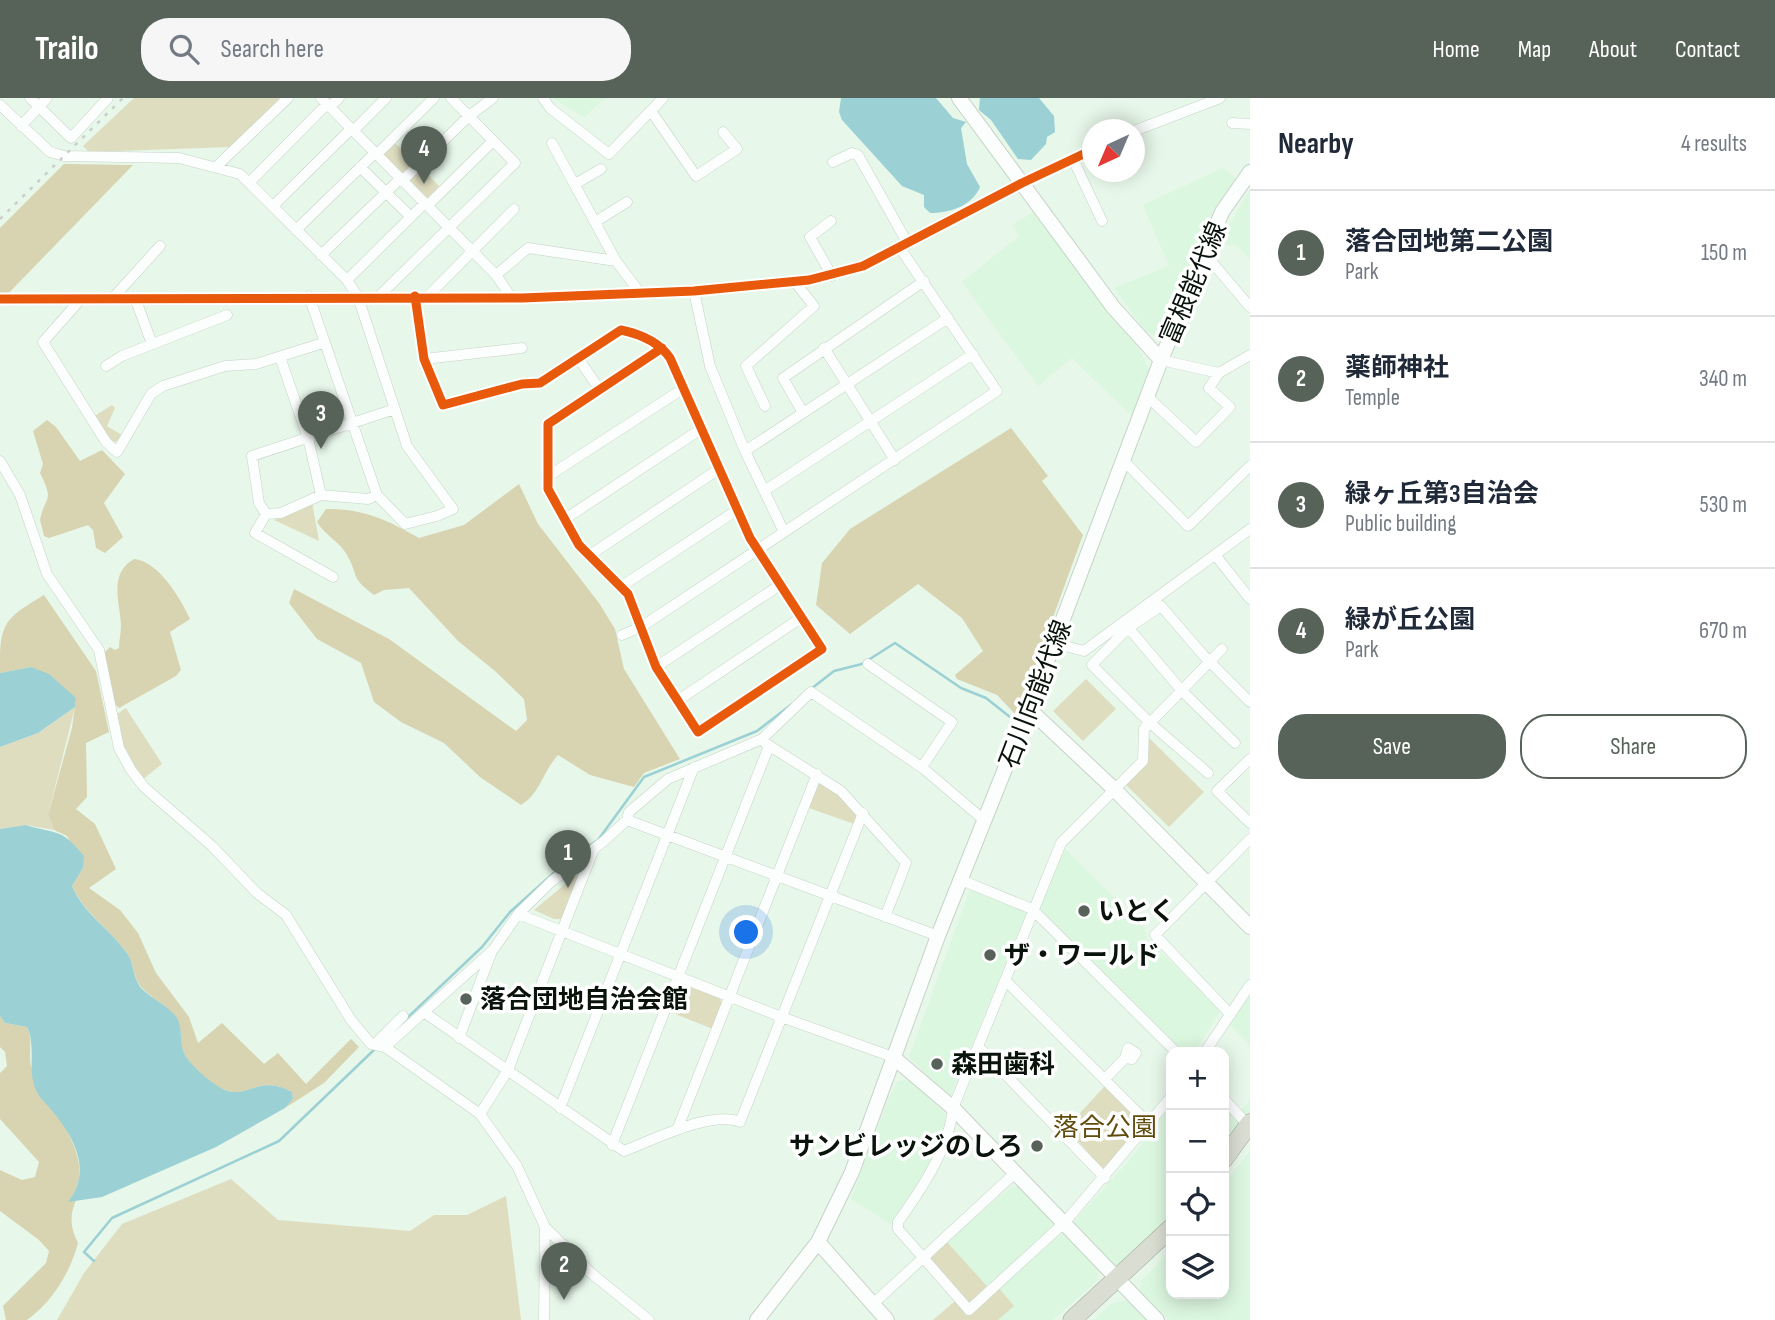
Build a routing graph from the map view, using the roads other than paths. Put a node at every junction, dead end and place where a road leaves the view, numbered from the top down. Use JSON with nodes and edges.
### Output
{"nodes":[{"id":1,"x":30,"y":98,"type":"edge"},
{"id":2,"x":47,"y":98,"type":"edge"},
{"id":3,"x":108,"y":98,"type":"edge"},
{"id":4,"x":288,"y":98,"type":"edge"},
{"id":5,"x":339,"y":98,"type":"edge"},
{"id":6,"x":386,"y":98,"type":"edge"},
{"id":7,"x":434,"y":98,"type":"edge"},
{"id":8,"x":451,"y":98,"type":"edge"},
{"id":9,"x":493,"y":98,"type":"edge"},
{"id":10,"x":543,"y":98,"type":"edge"},
{"id":11,"x":663,"y":98,"type":"edge"},
{"id":12,"x":959,"y":98,"type":"edge"},
{"id":13,"x":1220,"y":98,"type":"edge"},
{"id":14,"x":326,"y":103,"type":"edge"},
{"id":15,"x":0,"y":105,"type":"edge"},
{"id":16,"x":39,"y":107,"type":"junction"},
{"id":17,"x":651,"y":111,"type":"junction"},
{"id":18,"x":469,"y":116,"type":"junction"},
{"id":19,"x":1232,"y":123,"type":"dead end"},
{"id":20,"x":1250,"y":124,"type":"edge"},
{"id":21,"x":21,"y":125,"type":"junction"},
{"id":22,"x":1145,"y":127,"type":"edge"},
{"id":23,"x":352,"y":130,"type":"junction"},
{"id":24,"x":723,"y":132,"type":"dead end"},
{"id":25,"x":493,"y":141,"type":"junction"},
{"id":26,"x":552,"y":143,"type":"dead end"},
{"id":27,"x":375,"y":154,"type":"junction"},
{"id":28,"x":1082,"y":155,"type":"edge"},
{"id":29,"x":1073,"y":159,"type":"junction"},
{"id":30,"x":833,"y":162,"type":"dead end"},
{"id":31,"x":217,"y":166,"type":"junction"},
{"id":32,"x":360,"y":167,"type":"junction"},
{"id":33,"x":601,"y":169,"type":"dead end"},
{"id":34,"x":1250,"y":172,"type":"edge"},
{"id":35,"x":401,"y":180,"type":"junction"},
{"id":36,"x":250,"y":182,"type":"junction"},
{"id":37,"x":1022,"y":183,"type":"junction"},
{"id":38,"x":575,"y":184,"type":"junction"},
{"id":39,"x":386,"y":192,"type":"junction"},
{"id":40,"x":627,"y":202,"type":"dead end"},
{"id":41,"x":426,"y":204,"type":"junction"},
{"id":42,"x":273,"y":206,"type":"junction"},
{"id":43,"x":514,"y":209,"type":"dead end"},
{"id":44,"x":411,"y":217,"type":"junction"},
{"id":45,"x":831,"y":221,"type":"dead end"},
{"id":46,"x":1102,"y":221,"type":"dead end"},
{"id":47,"x":595,"y":222,"type":"junction"},
{"id":48,"x":448,"y":228,"type":"junction"},
{"id":49,"x":296,"y":230,"type":"junction"},
{"id":50,"x":159,"y":246,"type":"dead end"},
{"id":51,"x":904,"y":246,"type":"junction"},
{"id":52,"x":472,"y":251,"type":"junction"},
{"id":53,"x":1205,"y":254,"type":"junction"},
{"id":54,"x":321,"y":255,"type":"junction"},
{"id":55,"x":616,"y":261,"type":"junction"},
{"id":56,"x":496,"y":275,"type":"junction"},
{"id":57,"x":832,"y":275,"type":"junction"},
{"id":58,"x":347,"y":280,"type":"junction"},
{"id":59,"x":794,"y":281,"type":"junction"},
{"id":60,"x":924,"y":281,"type":"junction"},
{"id":61,"x":694,"y":291,"type":"junction"},
{"id":62,"x":640,"y":293,"type":"junction"},
{"id":63,"x":309,"y":296,"type":"junction"},
{"id":64,"x":415,"y":296,"type":"junction"},
{"id":65,"x":428,"y":296,"type":"junction"},
{"id":66,"x":358,"y":297,"type":"junction"},
{"id":67,"x":511,"y":297,"type":"junction"},
{"id":68,"x":113,"y":298,"type":"junction"},
{"id":69,"x":135,"y":298,"type":"junction"},
{"id":70,"x":0,"y":299,"type":"edge"},
{"id":71,"x":81,"y":299,"type":"junction"},
{"id":72,"x":376,"y":299,"type":"junction"},
{"id":73,"x":1250,"y":307,"type":"edge"},
{"id":74,"x":227,"y":315,"type":"dead end"},
{"id":75,"x":948,"y":318,"type":"junction"},
{"id":76,"x":323,"y":343,"type":"junction"},
{"id":77,"x":152,"y":344,"type":"junction"},
{"id":78,"x":522,"y":348,"type":"dead end"},
{"id":79,"x":662,"y":348,"type":"junction"},
{"id":80,"x":824,"y":348,"type":"junction"},
{"id":81,"x":973,"y":354,"type":"junction"},
{"id":82,"x":1250,"y":355,"type":"edge"},
{"id":83,"x":280,"y":357,"type":"junction"},
{"id":84,"x":579,"y":358,"type":"junction"},
{"id":85,"x":424,"y":359,"type":"junction"},
{"id":86,"x":1161,"y":359,"type":"junction"},
{"id":87,"x":106,"y":366,"type":"dead end"},
{"id":88,"x":1219,"y":373,"type":"junction"},
{"id":89,"x":847,"y":384,"type":"junction"},
{"id":90,"x":684,"y":388,"type":"junction"},
{"id":91,"x":600,"y":390,"type":"junction"},
{"id":92,"x":1149,"y":398,"type":"junction"},
{"id":93,"x":765,"y":406,"type":"dead end"},
{"id":94,"x":395,"y":409,"type":"junction"},
{"id":95,"x":803,"y":412,"type":"junction"},
{"id":96,"x":869,"y":421,"type":"junction"},
{"id":97,"x":352,"y":422,"type":"junction"},
{"id":98,"x":701,"y":429,"type":"junction"},
{"id":99,"x":308,"y":439,"type":"junction"},
{"id":100,"x":745,"y":451,"type":"junction"},
{"id":101,"x":895,"y":460,"type":"junction"},
{"id":102,"x":0,"y":461,"type":"edge"},
{"id":103,"x":1125,"y":463,"type":"junction"},
{"id":104,"x":1250,"y":466,"type":"edge"},
{"id":105,"x":719,"y":469,"type":"junction"},
{"id":106,"x":547,"y":477,"type":"junction"},
{"id":107,"x":764,"y":491,"type":"junction"},
{"id":108,"x":321,"y":495,"type":"junction"},
{"id":109,"x":377,"y":495,"type":"junction"},
{"id":110,"x":737,"y":510,"type":"junction"},
{"id":111,"x":267,"y":514,"type":"junction"},
{"id":112,"x":565,"y":519,"type":"junction"},
{"id":113,"x":1250,"y":529,"type":"edge"},
{"id":114,"x":783,"y":532,"type":"junction"},
{"id":115,"x":757,"y":550,"type":"junction"},
{"id":116,"x":590,"y":555,"type":"junction"},
{"id":117,"x":1216,"y":556,"type":"junction"},
{"id":118,"x":333,"y":577,"type":"dead end"},
{"id":119,"x":780,"y":585,"type":"junction"},
{"id":120,"x":622,"y":586,"type":"junction"},
{"id":121,"x":1250,"y":598,"type":"edge"},
{"id":122,"x":802,"y":618,"type":"junction"},
{"id":123,"x":1125,"y":624,"type":"junction"},
{"id":124,"x":641,"y":627,"type":"junction"},
{"id":125,"x":622,"y":635,"type":"dead end"},
{"id":126,"x":1054,"y":643,"type":"junction"},
{"id":127,"x":1222,"y":649,"type":"dead end"},
{"id":128,"x":1210,"y":662,"type":"junction"},
{"id":129,"x":868,"y":664,"type":"dead end"},
{"id":130,"x":656,"y":667,"type":"junction"},
{"id":131,"x":1182,"y":691,"type":"junction"},
{"id":132,"x":677,"y":701,"type":"junction"},
{"id":133,"x":1250,"y":702,"type":"edge"},
{"id":134,"x":1029,"y":709,"type":"junction"},
{"id":135,"x":1150,"y":723,"type":"junction"},
{"id":136,"x":765,"y":742,"type":"junction"},
{"id":137,"x":1234,"y":743,"type":"dead end"},
{"id":138,"x":1250,"y":759,"type":"edge"},
{"id":139,"x":694,"y":767,"type":"junction"},
{"id":140,"x":922,"y":767,"type":"junction"},
{"id":141,"x":1208,"y":773,"type":"dead end"},
{"id":142,"x":817,"y":774,"type":"junction"},
{"id":143,"x":1114,"y":789,"type":"junction"},
{"id":144,"x":863,"y":813,"type":"junction"},
{"id":145,"x":627,"y":820,"type":"junction"},
{"id":146,"x":985,"y":821,"type":"junction"},
{"id":147,"x":1250,"y":823,"type":"edge"},
{"id":148,"x":666,"y":836,"type":"junction"},
{"id":149,"x":1250,"y":839,"type":"edge"},
{"id":150,"x":593,"y":850,"type":"junction"},
{"id":151,"x":724,"y":854,"type":"junction"},
{"id":152,"x":777,"y":873,"type":"junction"},
{"id":153,"x":961,"y":880,"type":"junction"},
{"id":154,"x":1206,"y":882,"type":"junction"},
{"id":155,"x":831,"y":897,"type":"junction"},
{"id":156,"x":1032,"y":909,"type":"junction"},
{"id":157,"x":519,"y":914,"type":"junction"},
{"id":158,"x":885,"y":917,"type":"junction"},
{"id":159,"x":1250,"y":926,"type":"edge"},
{"id":160,"x":563,"y":930,"type":"junction"},
{"id":161,"x":938,"y":936,"type":"junction"},
{"id":162,"x":493,"y":950,"type":"junction"},
{"id":163,"x":620,"y":954,"type":"junction"},
{"id":164,"x":677,"y":975,"type":"junction"},
{"id":165,"x":1006,"y":981,"type":"junction"},
{"id":166,"x":1250,"y":985,"type":"edge"},
{"id":167,"x":731,"y":996,"type":"junction"},
{"id":168,"x":425,"y":1013,"type":"junction"},
{"id":169,"x":1229,"y":1013,"type":"junction"},
{"id":170,"x":403,"y":1016,"type":"dead end"},
{"id":171,"x":784,"y":1018,"type":"junction"},
{"id":172,"x":459,"y":1038,"type":"junction"},
{"id":173,"x":380,"y":1046,"type":"junction"},
{"id":174,"x":978,"y":1046,"type":"junction"},
{"id":175,"x":1171,"y":1047,"type":"edge"},
{"id":176,"x":1208,"y":1047,"type":"edge"},
{"id":177,"x":893,"y":1057,"type":"junction"},
{"id":178,"x":1125,"y":1058,"type":"dead end"},
{"id":179,"x":508,"y":1070,"type":"junction"},
{"id":180,"x":1105,"y":1079,"type":"junction"},
{"id":181,"x":1166,"y":1103,"type":"edge"},
{"id":182,"x":1229,"y":1104,"type":"edge"},
{"id":183,"x":560,"y":1108,"type":"junction"},
{"id":184,"x":953,"y":1108,"type":"junction"},
{"id":185,"x":480,"y":1114,"type":"junction"},
{"id":186,"x":1149,"y":1124,"type":"junction"},
{"id":187,"x":1249,"y":1124,"type":"edge"},
{"id":188,"x":677,"y":1130,"type":"junction"},
{"id":189,"x":612,"y":1145,"type":"junction"},
{"id":190,"x":1229,"y":1152,"type":"edge"},
{"id":191,"x":1015,"y":1173,"type":"junction"},
{"id":192,"x":1105,"y":1178,"type":"junction"},
{"id":193,"x":1065,"y":1223,"type":"junction"},
{"id":194,"x":545,"y":1227,"type":"junction"},
{"id":195,"x":1166,"y":1233,"type":"edge"},
{"id":196,"x":818,"y":1242,"type":"junction"},
{"id":197,"x":924,"y":1258,"type":"junction"},
{"id":198,"x":1119,"y":1279,"type":"junction"},
{"id":199,"x":873,"y":1304,"type":"junction"},
{"id":200,"x":544,"y":1320,"type":"edge"},
{"id":201,"x":649,"y":1320,"type":"edge"},
{"id":202,"x":758,"y":1320,"type":"edge"},
{"id":203,"x":887,"y":1320,"type":"edge"},
{"id":204,"x":1072,"y":1320,"type":"edge"},
{"id":205,"x":1157,"y":1320,"type":"edge"}],
"edges":[{"from":1,"to":16,"type":"street"},
{"from":2,"to":16,"type":"street"},
{"from":3,"to":16,"type":"street"},
{"from":4,"to":31,"type":"street"},
{"from":5,"to":14,"type":"street"},
{"from":6,"to":23,"type":"street"},
{"from":7,"to":27,"type":"street"},
{"from":8,"to":18,"type":"street"},
{"from":9,"to":18,"type":"street"},
{"from":10,"to":17,"type":"street"},
{"from":11,"to":17,"type":"street"},
{"from":12,"to":37,"type":"main road"},
{"from":13,"to":22,"type":"street"},
{"from":14,"to":23,"type":"street"},
{"from":14,"to":36,"type":"street"},
{"from":15,"to":21,"type":"street"},
{"from":16,"to":21,"type":"street"},
{"from":17,"to":24,"type":"street"},
{"from":18,"to":25,"type":"street"},
{"from":18,"to":35,"type":"street"},
{"from":19,"to":20,"type":"street"},
{"from":21,"to":31,"type":"street"},
{"from":23,"to":27,"type":"street"},
{"from":23,"to":42,"type":"street"},
{"from":25,"to":41,"type":"street"},
{"from":25,"to":48,"type":"street"},
{"from":26,"to":38,"type":"street"},
{"from":27,"to":32,"type":"street"},
{"from":27,"to":35,"type":"street"},
{"from":28,"to":29,"type":"street"},
{"from":29,"to":37,"type":"street"},
{"from":29,"to":46,"type":"street"},
{"from":30,"to":51,"type":"street"},
{"from":31,"to":36,"type":"street"},
{"from":32,"to":39,"type":"street"},
{"from":32,"to":49,"type":"street"},
{"from":33,"to":38,"type":"street"},
{"from":34,"to":53,"type":"main road","name":"富根能代線"},
{"from":35,"to":39,"type":"street"},
{"from":35,"to":41,"type":"street"},
{"from":36,"to":42,"type":"street"},
{"from":37,"to":51,"type":"street"},
{"from":37,"to":86,"type":"main road"},
{"from":38,"to":47,"type":"street"},
{"from":39,"to":44,"type":"street"},
{"from":39,"to":54,"type":"street"},
{"from":40,"to":47,"type":"street"},
{"from":41,"to":44,"type":"street"},
{"from":41,"to":48,"type":"street"},
{"from":42,"to":49,"type":"street"},
{"from":43,"to":52,"type":"street"},
{"from":44,"to":58,"type":"street"},
{"from":45,"to":57,"type":"street"},
{"from":47,"to":55,"type":"street"},
{"from":48,"to":52,"type":"street"},
{"from":48,"to":72,"type":"street"},
{"from":49,"to":54,"type":"street"},
{"from":50,"to":68,"type":"street"},
{"from":51,"to":57,"type":"street"},
{"from":51,"to":60,"type":"street"},
{"from":52,"to":56,"type":"street"},
{"from":52,"to":65,"type":"street"},
{"from":53,"to":73,"type":"street"},
{"from":53,"to":86,"type":"main road","name":"富根能代線"},
{"from":54,"to":58,"type":"street"},
{"from":55,"to":56,"type":"street"},
{"from":55,"to":62,"type":"street"},
{"from":56,"to":67,"type":"street"},
{"from":57,"to":59,"type":"street"},
{"from":58,"to":66,"type":"street"},
{"from":59,"to":61,"type":"street"},
{"from":59,"to":93,"type":"street"},
{"from":60,"to":75,"type":"street"},
{"from":60,"to":80,"type":"street"},
{"from":61,"to":62,"type":"street"},
{"from":61,"to":100,"type":"street"},
{"from":62,"to":67,"type":"street"},
{"from":63,"to":66,"type":"street"},
{"from":63,"to":69,"type":"street"},
{"from":63,"to":76,"type":"street"},
{"from":64,"to":65,"type":"street"},
{"from":64,"to":72,"type":"street"},
{"from":64,"to":85,"type":"street"},
{"from":65,"to":67,"type":"street"},
{"from":66,"to":72,"type":"street"},
{"from":66,"to":94,"type":"street"},
{"from":68,"to":69,"type":"street"},
{"from":68,"to":71,"type":"street"},
{"from":69,"to":77,"type":"street"},
{"from":70,"to":71,"type":"street"},
{"from":71,"to":83,"type":"street"},
{"from":74,"to":77,"type":"street"},
{"from":75,"to":81,"type":"street"},
{"from":75,"to":89,"type":"street"},
{"from":76,"to":83,"type":"street"},
{"from":76,"to":97,"type":"street"},
{"from":77,"to":87,"type":"street"},
{"from":78,"to":85,"type":"street"},
{"from":79,"to":84,"type":"street"},
{"from":79,"to":90,"type":"street"},
{"from":79,"to":91,"type":"street"},
{"from":80,"to":89,"type":"street"},
{"from":80,"to":95,"type":"street"},
{"from":81,"to":96,"type":"street"},
{"from":81,"to":101,"type":"street"},
{"from":82,"to":88,"type":"street"},
{"from":83,"to":99,"type":"street"},
{"from":84,"to":85,"type":"street"},
{"from":84,"to":91,"type":"street"},
{"from":86,"to":88,"type":"street"},
{"from":86,"to":92,"type":"main road","name":"石川向能代線"},
{"from":88,"to":92,"type":"street"},
{"from":89,"to":95,"type":"street"},
{"from":89,"to":96,"type":"street"},
{"from":90,"to":98,"type":"street"},
{"from":90,"to":106,"type":"street"},
{"from":91,"to":106,"type":"street"},
{"from":92,"to":103,"type":"main road","name":"石川向能代線"},
{"from":94,"to":97,"type":"street"},
{"from":94,"to":109,"type":"street"},
{"from":95,"to":100,"type":"street"},
{"from":96,"to":101,"type":"street"},
{"from":96,"to":107,"type":"street"},
{"from":97,"to":99,"type":"street"},
{"from":97,"to":109,"type":"street"},
{"from":98,"to":105,"type":"street"},
{"from":98,"to":112,"type":"street"},
{"from":99,"to":108,"type":"street"},
{"from":99,"to":111,"type":"street"},
{"from":100,"to":107,"type":"street"},
{"from":101,"to":114,"type":"street"},
{"from":102,"to":173,"type":"street"},
{"from":103,"to":104,"type":"street"},
{"from":103,"to":126,"type":"main road","name":"石川向能代線"},
{"from":105,"to":110,"type":"street"},
{"from":105,"to":116,"type":"street"},
{"from":106,"to":112,"type":"street"},
{"from":107,"to":114,"type":"street"},
{"from":108,"to":109,"type":"street"},
{"from":108,"to":111,"type":"street"},
{"from":110,"to":115,"type":"street"},
{"from":110,"to":120,"type":"street"},
{"from":111,"to":118,"type":"street"},
{"from":112,"to":116,"type":"street"},
{"from":113,"to":117,"type":"street"},
{"from":114,"to":115,"type":"street"},
{"from":115,"to":119,"type":"street"},
{"from":115,"to":124,"type":"street"},
{"from":116,"to":120,"type":"street"},
{"from":117,"to":121,"type":"street"},
{"from":117,"to":123,"type":"street"},
{"from":119,"to":122,"type":"street"},
{"from":119,"to":130,"type":"street"},
{"from":120,"to":124,"type":"street"},
{"from":122,"to":132,"type":"street"},
{"from":122,"to":132,"type":"street"},
{"from":123,"to":126,"type":"street"},
{"from":123,"to":128,"type":"street"},
{"from":123,"to":131,"type":"street"},
{"from":123,"to":135,"type":"street"},
{"from":124,"to":125,"type":"street"},
{"from":124,"to":130,"type":"street"},
{"from":126,"to":134,"type":"main road","name":"石川向能代線"},
{"from":127,"to":128,"type":"street"},
{"from":128,"to":131,"type":"street"},
{"from":128,"to":133,"type":"street"},
{"from":129,"to":140,"type":"street"},
{"from":130,"to":132,"type":"street"},
{"from":131,"to":135,"type":"street"},
{"from":131,"to":137,"type":"street"},
{"from":134,"to":143,"type":"main road"},
{"from":134,"to":146,"type":"main road","name":"石川向能代線"},
{"from":135,"to":141,"type":"street"},
{"from":135,"to":143,"type":"street"},
{"from":136,"to":139,"type":"street"},
{"from":136,"to":140,"type":"street"},
{"from":136,"to":142,"type":"street"},
{"from":136,"to":151,"type":"street"},
{"from":138,"to":147,"type":"street"},
{"from":139,"to":145,"type":"street"},
{"from":139,"to":148,"type":"street"},
{"from":140,"to":146,"type":"street"},
{"from":142,"to":144,"type":"street"},
{"from":142,"to":152,"type":"street"},
{"from":143,"to":154,"type":"main road"},
{"from":143,"to":156,"type":"street"},
{"from":144,"to":155,"type":"street"},
{"from":144,"to":158,"type":"street"},
{"from":145,"to":148,"type":"street"},
{"from":145,"to":150,"type":"street"},
{"from":146,"to":153,"type":"main road","name":"石川向能代線"},
{"from":148,"to":151,"type":"street"},
{"from":148,"to":163,"type":"street"},
{"from":149,"to":154,"type":"street"},
{"from":150,"to":157,"type":"street"},
{"from":150,"to":160,"type":"street"},
{"from":151,"to":152,"type":"street"},
{"from":151,"to":164,"type":"street"},
{"from":152,"to":155,"type":"street"},
{"from":152,"to":167,"type":"street"},
{"from":153,"to":156,"type":"street"},
{"from":153,"to":161,"type":"main road","name":"石川向能代線"},
{"from":154,"to":159,"type":"main road"},
{"from":154,"to":169,"type":"street"},
{"from":155,"to":158,"type":"street"},
{"from":155,"to":171,"type":"street"},
{"from":156,"to":165,"type":"street"},
{"from":156,"to":175,"type":"street"},
{"from":157,"to":160,"type":"street"},
{"from":157,"to":162,"type":"street"},
{"from":158,"to":161,"type":"street"},
{"from":160,"to":163,"type":"street"},
{"from":160,"to":179,"type":"street"},
{"from":161,"to":177,"type":"main road","name":"石川向能代線"},
{"from":162,"to":168,"type":"street"},
{"from":162,"to":172,"type":"street"},
{"from":163,"to":164,"type":"street"},
{"from":163,"to":183,"type":"street"},
{"from":164,"to":167,"type":"street"},
{"from":164,"to":189,"type":"street"},
{"from":165,"to":174,"type":"street"},
{"from":165,"to":180,"type":"street"},
{"from":166,"to":169,"type":"street"},
{"from":167,"to":171,"type":"street"},
{"from":167,"to":188,"type":"street"},
{"from":168,"to":172,"type":"street"},
{"from":168,"to":173,"type":"street"},
{"from":169,"to":176,"type":"street"},
{"from":170,"to":173,"type":"street"},
{"from":171,"to":177,"type":"street"},
{"from":171,"to":188,"type":"street"},
{"from":172,"to":179,"type":"street"},
{"from":173,"to":185,"type":"street"},
{"from":174,"to":184,"type":"street"},
{"from":174,"to":192,"type":"street"},
{"from":177,"to":184,"type":"main road"},
{"from":177,"to":196,"type":"main road","name":"石川向能代線"},
{"from":178,"to":180,"type":"street"},
{"from":179,"to":183,"type":"street"},
{"from":179,"to":185,"type":"street"},
{"from":180,"to":186,"type":"street"},
{"from":181,"to":186,"type":"street"},
{"from":182,"to":187,"type":"street"},
{"from":183,"to":189,"type":"street"},
{"from":184,"to":191,"type":"main road"},
{"from":184,"to":197,"type":"street"},
{"from":185,"to":194,"type":"street"},
{"from":186,"to":192,"type":"street"},
{"from":187,"to":190,"type":"highway"},
{"from":188,"to":189,"type":"street"},
{"from":191,"to":193,"type":"main road"},
{"from":191,"to":197,"type":"street"},
{"from":192,"to":193,"type":"street"},
{"from":193,"to":197,"type":"street"},
{"from":193,"to":198,"type":"main road"},
{"from":194,"to":200,"type":"street"},
{"from":194,"to":201,"type":"street"},
{"from":195,"to":198,"type":"highway"},
{"from":196,"to":199,"type":"main road"},
{"from":196,"to":202,"type":"main road","name":"石川向能代線"},
{"from":197,"to":199,"type":"street"},
{"from":198,"to":204,"type":"highway"},
{"from":198,"to":205,"type":"main road"},
{"from":199,"to":203,"type":"main road"}]}
